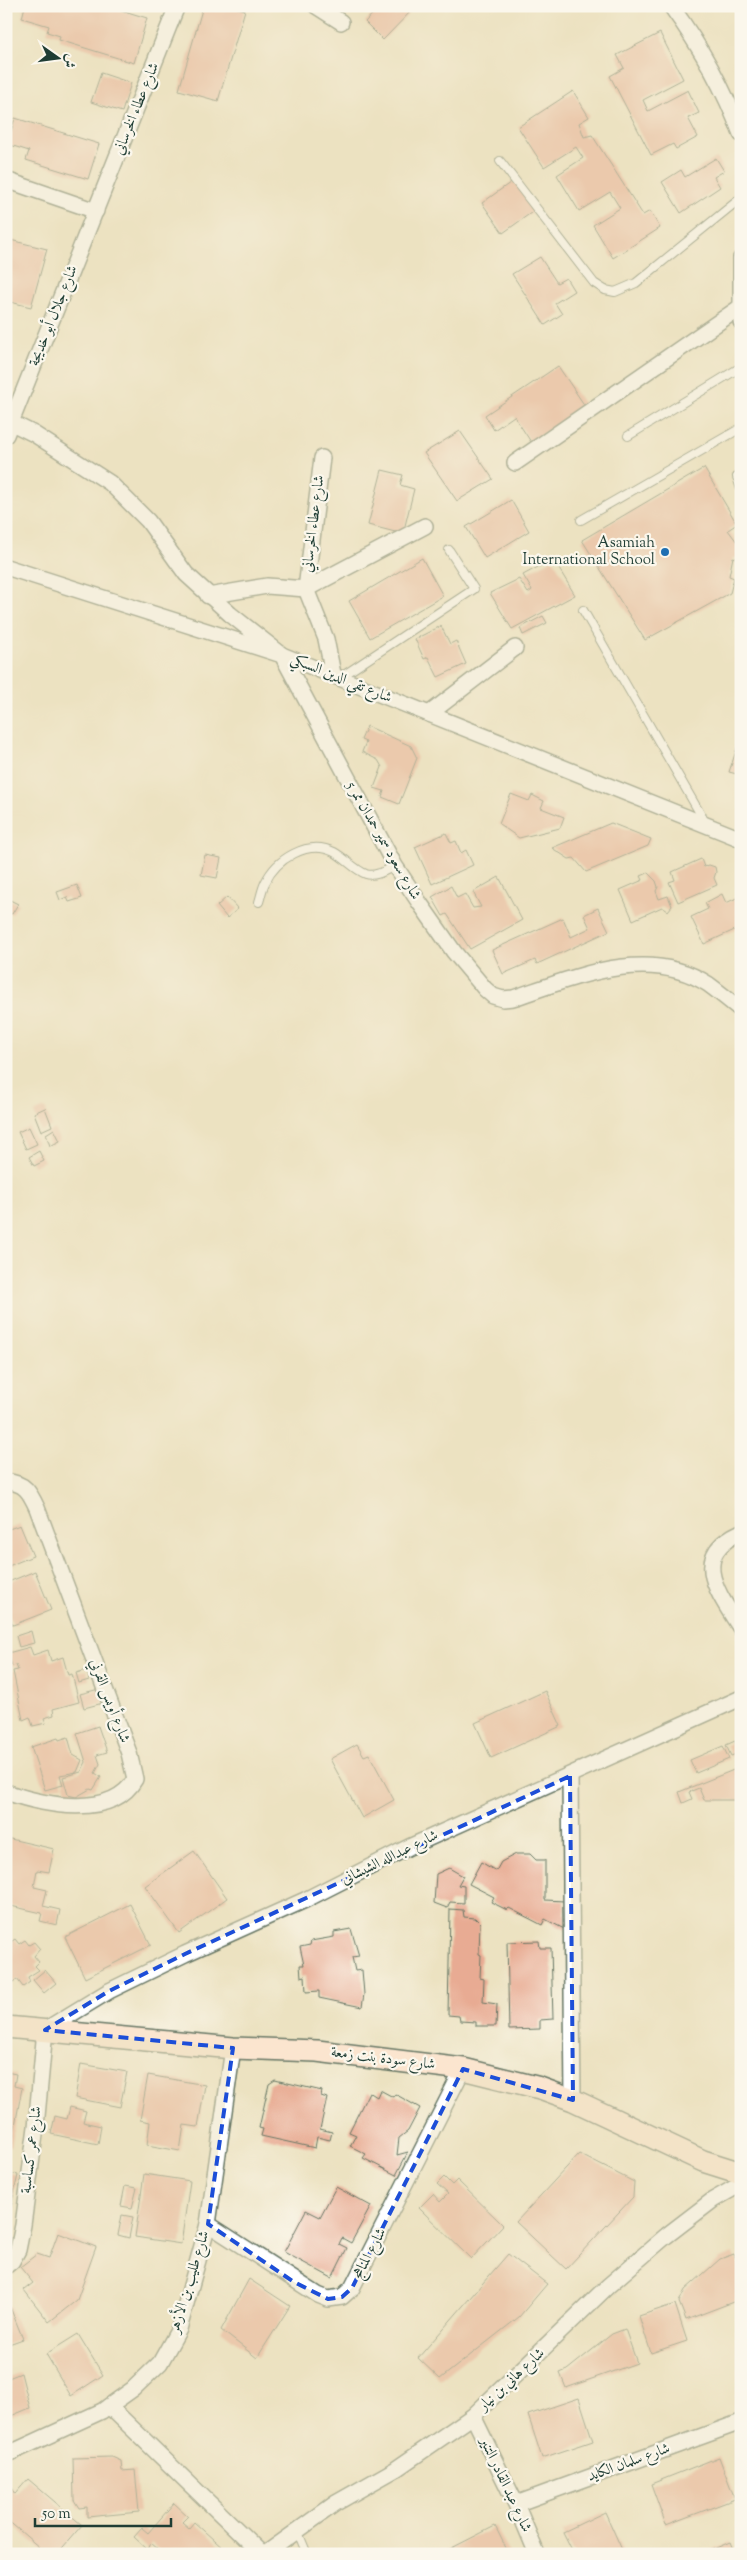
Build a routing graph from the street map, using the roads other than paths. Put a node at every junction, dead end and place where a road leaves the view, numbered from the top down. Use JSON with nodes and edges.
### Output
{"nodes":[{"id":1,"x":177,"y":6,"type":"edge"},
{"id":2,"x":316,"y":6,"type":"edge"},
{"id":3,"x":671,"y":6,"type":"edge"},
{"id":4,"x":341,"y":22,"type":"dead end"},
{"id":5,"x":741,"y":134,"type":"edge"},
{"id":6,"x":500,"y":161,"type":"dead end"},
{"id":7,"x":6,"y":180,"type":"edge"},
{"id":8,"x":741,"y":198,"type":"edge"},
{"id":9,"x":96,"y":211,"type":"junction"},
{"id":10,"x":741,"y":258,"type":"edge"},
{"id":11,"x":740,"y":315,"type":"edge"},
{"id":12,"x":741,"y":367,"type":"edge"},
{"id":13,"x":8,"y":426,"type":"edge"},
{"id":14,"x":741,"y":428,"type":"edge"},
{"id":15,"x":628,"y":436,"type":"dead end"},
{"id":16,"x":322,"y":458,"type":"dead end"},
{"id":17,"x":515,"y":463,"type":"dead end"},
{"id":18,"x":741,"y":475,"type":"edge"},
{"id":19,"x":741,"y":489,"type":"edge"},
{"id":20,"x":581,"y":520,"type":"dead end"},
{"id":21,"x":425,"y":526,"type":"dead end"},
{"id":22,"x":449,"y":550,"type":"dead end"},
{"id":23,"x":6,"y":567,"type":"edge"},
{"id":24,"x":306,"y":589,"type":"junction"},
{"id":25,"x":208,"y":596,"type":"junction"},
{"id":26,"x":583,"y":610,"type":"dead end"},
{"id":27,"x":515,"y":648,"type":"dead end"},
{"id":28,"x":282,"y":655,"type":"junction"},
{"id":29,"x":337,"y":675,"type":"junction"},
{"id":30,"x":429,"y":714,"type":"junction"},
{"id":31,"x":707,"y":826,"type":"junction"},
{"id":32,"x":741,"y":839,"type":"edge"},
{"id":33,"x":395,"y":866,"type":"junction"},
{"id":34,"x":259,"y":902,"type":"dead end"},
{"id":35,"x":741,"y":1010,"type":"edge"},
{"id":36,"x":6,"y":1482,"type":"edge"},
{"id":37,"x":741,"y":1532,"type":"edge"},
{"id":38,"x":741,"y":1629,"type":"edge"},
{"id":39,"x":741,"y":1698,"type":"edge"},
{"id":40,"x":570,"y":1776,"type":"junction"},
{"id":41,"x":6,"y":1792,"type":"edge"},
{"id":42,"x":6,"y":2027,"type":"edge"},
{"id":43,"x":45,"y":2030,"type":"junction"},
{"id":44,"x":233,"y":2048,"type":"junction"},
{"id":45,"x":463,"y":2069,"type":"junction"},
{"id":46,"x":573,"y":2100,"type":"junction"},
{"id":47,"x":741,"y":2173,"type":"edge"},
{"id":48,"x":741,"y":2184,"type":"edge"},
{"id":49,"x":208,"y":2224,"type":"junction"},
{"id":50,"x":6,"y":2266,"type":"edge"},
{"id":51,"x":109,"y":2406,"type":"junction"},
{"id":52,"x":473,"y":2416,"type":"junction"},
{"id":53,"x":741,"y":2422,"type":"edge"},
{"id":54,"x":6,"y":2455,"type":"edge"},
{"id":55,"x":516,"y":2504,"type":"junction"},
{"id":56,"x":297,"y":2530,"type":"junction"},
{"id":57,"x":263,"y":2554,"type":"edge"},
{"id":58,"x":307,"y":2554,"type":"edge"},
{"id":59,"x":537,"y":2554,"type":"edge"}],
"edges":[{"from":1,"to":9,"type":"street","name":"شارع عطاء الخرساني"},
{"from":2,"to":4,"type":"street"},
{"from":3,"to":5,"type":"street"},
{"from":6,"to":8,"type":"lane"},
{"from":7,"to":9,"type":"street"},
{"from":9,"to":13,"type":"street","name":"شارع جلال أبو خديجة"},
{"from":10,"to":11,"type":"street"},
{"from":11,"to":17,"type":"street"},
{"from":12,"to":15,"type":"lane"},
{"from":13,"to":25,"type":"street","name":"شارع تقي الدين السبكي"},
{"from":14,"to":20,"type":"lane"},
{"from":16,"to":24,"type":"street","name":"شارع عطاء الخرساني"},
{"from":18,"to":19,"type":"lane"},
{"from":21,"to":24,"type":"street"},
{"from":22,"to":29,"type":"lane"},
{"from":23,"to":28,"type":"street"},
{"from":24,"to":25,"type":"street","name":"شارع عطاء الخرساني"},
{"from":24,"to":29,"type":"street","name":"شارع عطاء الخرساني"},
{"from":25,"to":28,"type":"street","name":"شارع تقي الدين السبكي"},
{"from":26,"to":31,"type":"lane"},
{"from":27,"to":30,"type":"street"},
{"from":28,"to":29,"type":"street","name":"شارع تقي الدين السبكي"},
{"from":28,"to":33,"type":"street","name":"شارع سعود سمير حمدان ممر 5"},
{"from":29,"to":30,"type":"street","name":"شارع تقي الدين السبكي"},
{"from":30,"to":31,"type":"street","name":"شارع تقي الدين السبكي"},
{"from":31,"to":32,"type":"street","name":"شارع تقي الدين السبكي"},
{"from":33,"to":34,"type":"lane"},
{"from":33,"to":35,"type":"street","name":"شارع سعود سمير حمدان ممر 5"},
{"from":36,"to":41,"type":"street","name":"شارع أويس القرني"},
{"from":37,"to":38,"type":"street"},
{"from":39,"to":40,"type":"street","name":"شارع عبدالله الشيشاني"},
{"from":40,"to":43,"type":"street","name":"شارع عبدالله الشيشاني"},
{"from":40,"to":46,"type":"street"},
{"from":42,"to":43,"type":"street","name":"شارع سودة بنت زمعة"},
{"from":43,"to":44,"type":"street","name":"شارع سودة بنت زمعة"},
{"from":43,"to":50,"type":"street","name":"شارع عمر كساسبة"},
{"from":44,"to":45,"type":"street","name":"شارع سودة بنت زمعة"},
{"from":44,"to":49,"type":"street","name":"شارع طليب بن الأزهر"},
{"from":45,"to":46,"type":"street","name":"شارع سودة بنت زمعة"},
{"from":45,"to":49,"type":"street","name":"شارع المناهج"},
{"from":46,"to":47,"type":"street","name":"شارع سودة بنت زمعة"},
{"from":48,"to":52,"type":"street","name":"شارع هاني بن نيار"},
{"from":49,"to":51,"type":"street","name":"شارع طليب بن الأزهر"},
{"from":51,"to":54,"type":"street","name":"شارع طليب بن الأزهر"},
{"from":51,"to":57,"type":"street"},
{"from":52,"to":55,"type":"street","name":"شارع عبد القادر التنير"},
{"from":52,"to":56,"type":"street","name":"شارع هاني بن نيار"},
{"from":53,"to":55,"type":"street","name":"شارع سلمان الكايد"},
{"from":55,"to":59,"type":"street","name":"شارع عبد القادر التنير"},
{"from":56,"to":57,"type":"street","name":"شارع هاني بن نيار"},
{"from":56,"to":58,"type":"lane"}]}
